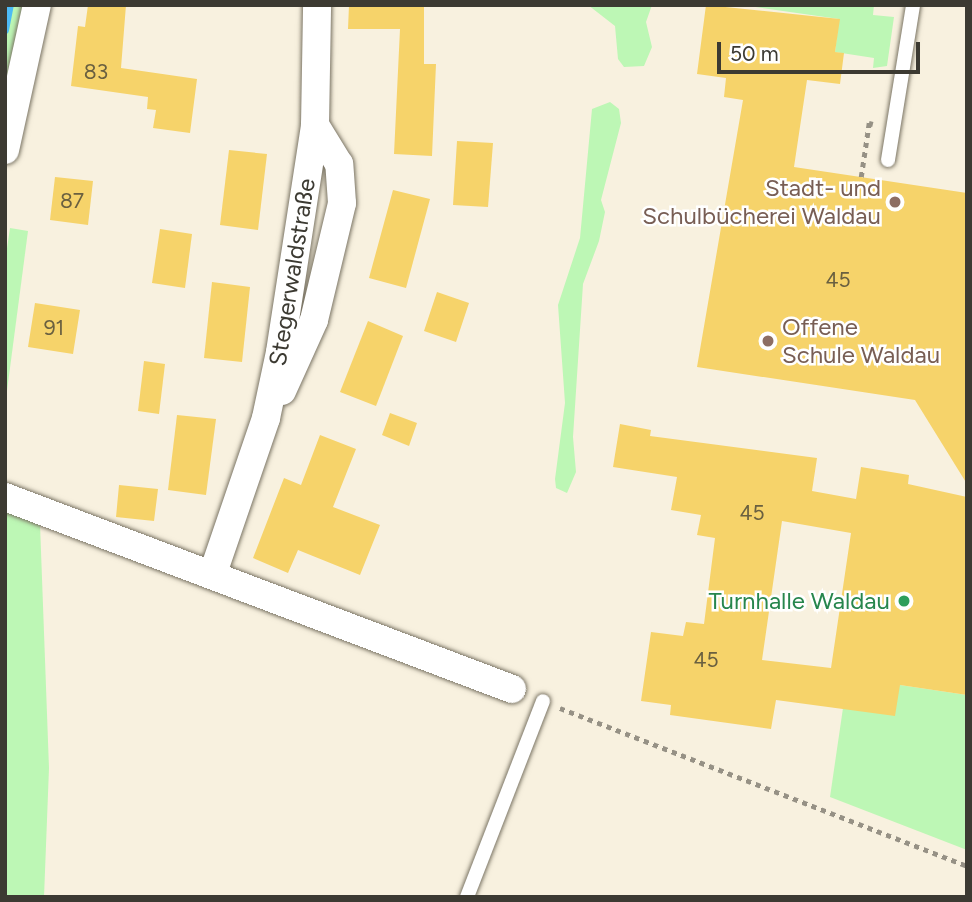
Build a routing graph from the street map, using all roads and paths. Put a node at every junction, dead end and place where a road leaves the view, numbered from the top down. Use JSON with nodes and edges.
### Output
{"nodes":[{"id":1,"x":37,"y":5,"type":"edge"},
{"id":2,"x":317,"y":5,"type":"edge"},
{"id":3,"x":913,"y":5,"type":"edge"},
{"id":4,"x":869,"y":123,"type":"dead end"},
{"id":5,"x":314,"y":125,"type":"junction"},
{"id":6,"x":5,"y":150,"type":"edge"},
{"id":7,"x":888,"y":160,"type":"dead end"},
{"id":8,"x":861,"y":177,"type":"dead end"},
{"id":9,"x":266,"y":418,"type":"junction"},
{"id":10,"x":5,"y":497,"type":"edge"},
{"id":11,"x":213,"y":573,"type":"junction"},
{"id":12,"x":512,"y":689,"type":"dead end"},
{"id":13,"x":543,"y":701,"type":"joint"},
{"id":14,"x":967,"y":866,"type":"edge"},
{"id":15,"x":467,"y":897,"type":"edge"}],
"edges":[{"from":1,"to":6,"type":"street"},
{"from":2,"to":5,"type":"street","name":"Stegerwaldstraße"},
{"from":3,"to":7,"type":"lane"},
{"from":4,"to":8,"type":"path"},
{"from":5,"to":9,"type":"street","name":"Stegerwaldstraße"},
{"from":5,"to":9,"type":"street","name":"Stegerwaldstraße"},
{"from":9,"to":11,"type":"street","name":"Stegerwaldstraße"},
{"from":10,"to":11,"type":"street"},
{"from":11,"to":12,"type":"street"},
{"from":13,"to":14,"type":"path"},
{"from":13,"to":15,"type":"lane"}]}
